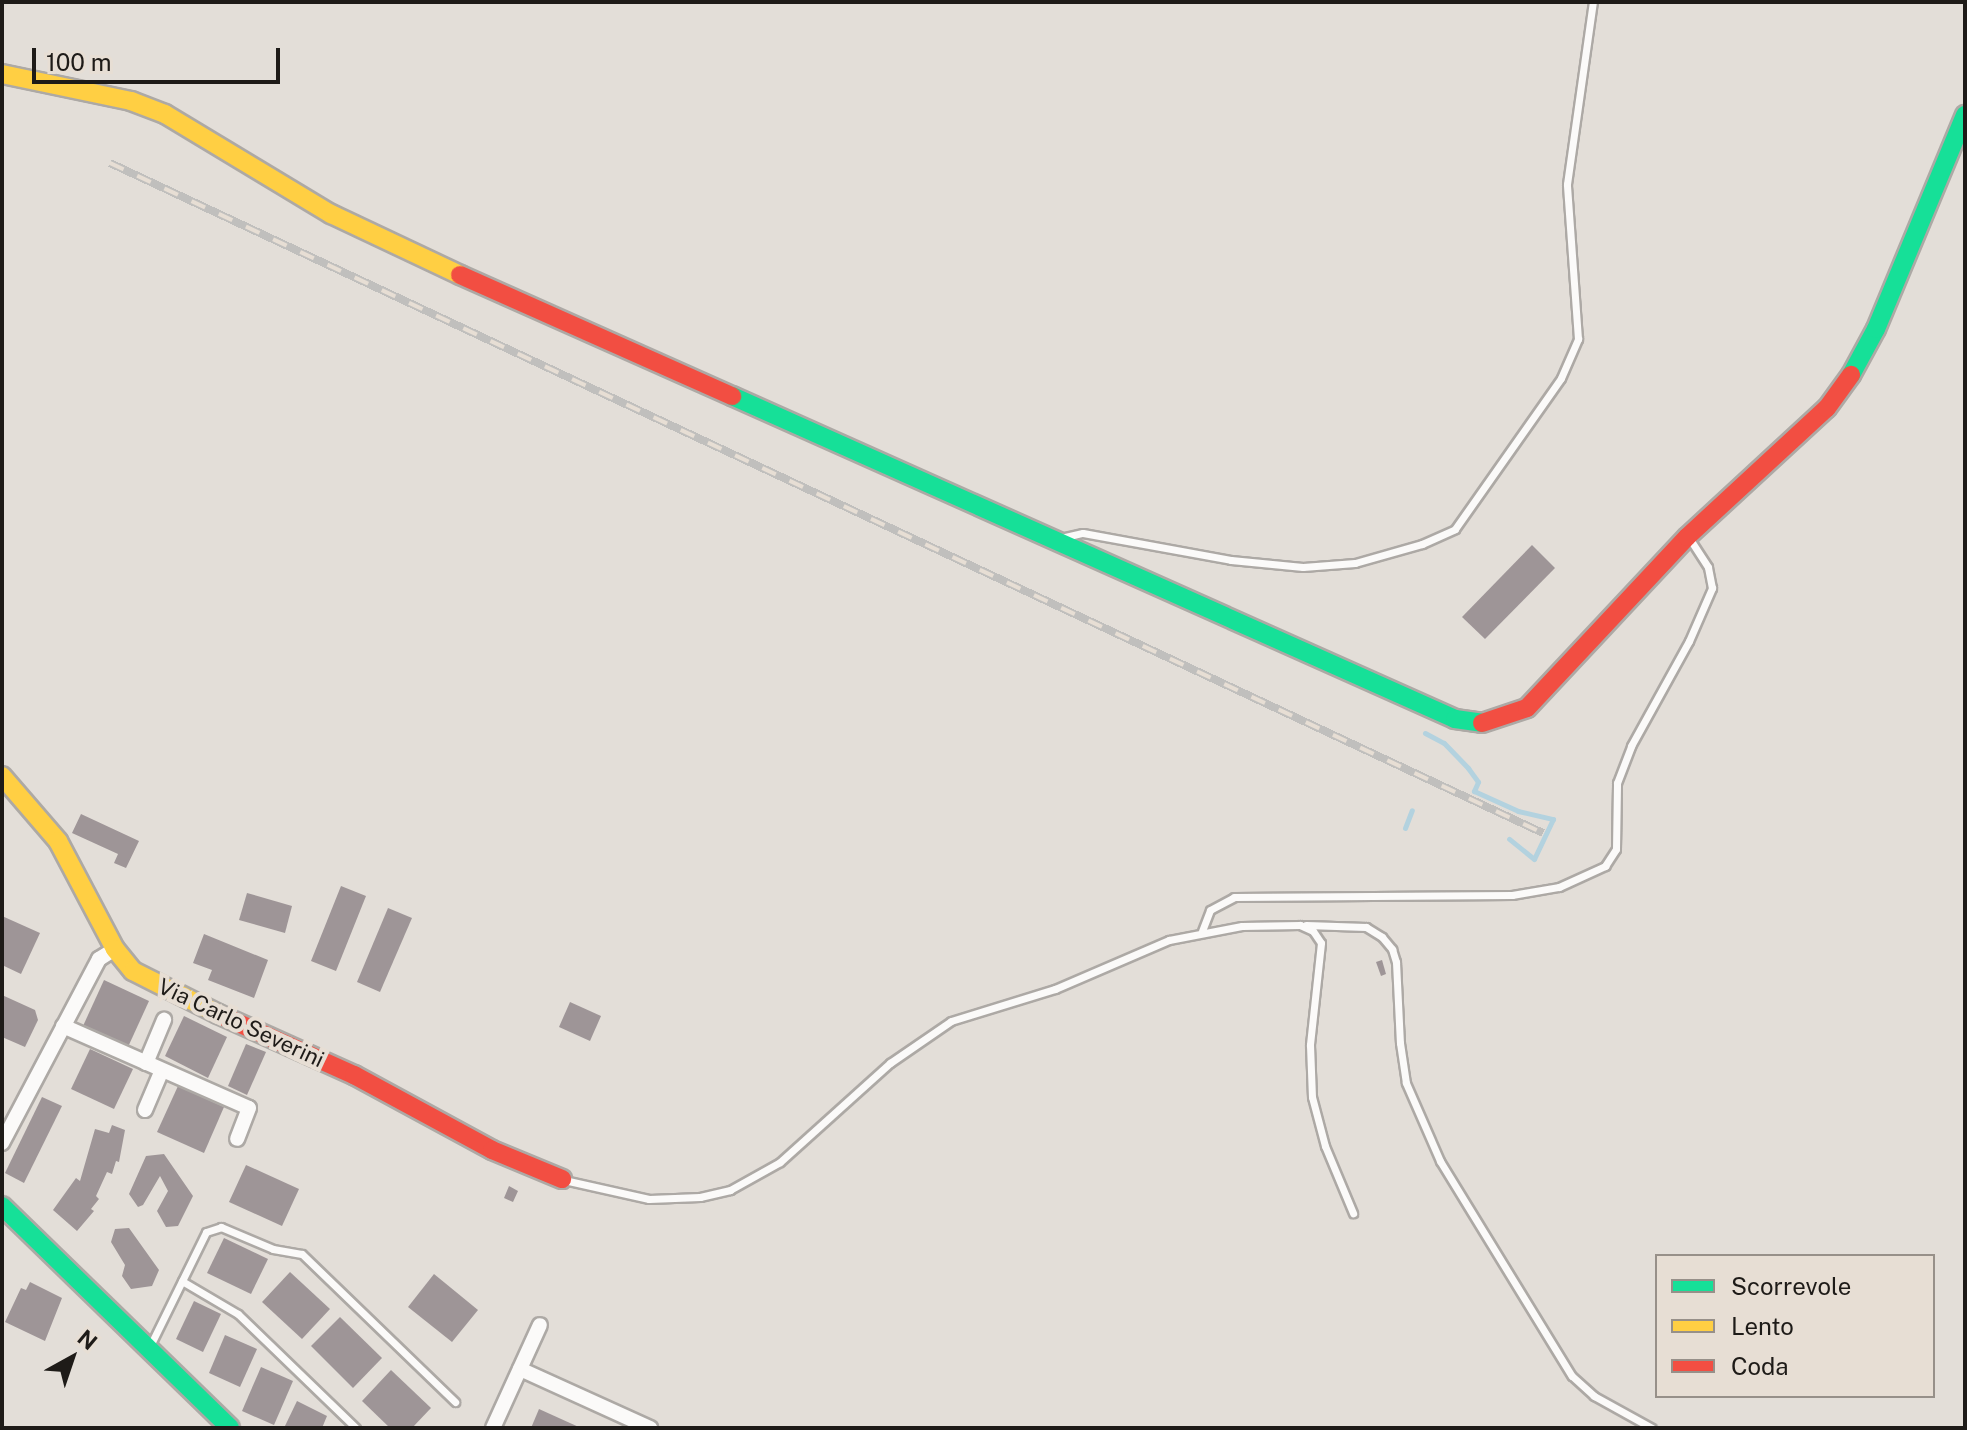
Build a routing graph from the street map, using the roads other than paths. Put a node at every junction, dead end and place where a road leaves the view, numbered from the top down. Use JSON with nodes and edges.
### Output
{"nodes":[{"id":1,"x":1593,"y":2,"type":"edge"},
{"id":2,"x":2,"y":74,"type":"edge"},
{"id":3,"x":1965,"y":115,"type":"edge"},
{"id":4,"x":1687,"y":537,"type":"junction"},
{"id":5,"x":1055,"y":539,"type":"junction"},
{"id":6,"x":2,"y":776,"type":"edge"},
{"id":7,"x":1300,"y":925,"type":"junction"},
{"id":8,"x":1202,"y":931,"type":"junction"},
{"id":9,"x":115,"y":949,"type":"junction"},
{"id":10,"x":164,"y":1020,"type":"dead end"},
{"id":11,"x":63,"y":1026,"type":"junction"},
{"id":12,"x":146,"y":1063,"type":"junction"},
{"id":13,"x":162,"y":1070,"type":"junction"},
{"id":14,"x":145,"y":1110,"type":"dead end"},
{"id":15,"x":237,"y":1139,"type":"dead end"},
{"id":16,"x":2,"y":1143,"type":"edge"},
{"id":17,"x":562,"y":1179,"type":"joint"},
{"id":18,"x":2,"y":1206,"type":"edge"},
{"id":19,"x":1353,"y":1213,"type":"dead end"},
{"id":20,"x":182,"y":1281,"type":"junction"},
{"id":21,"x":540,"y":1325,"type":"dead end"},
{"id":22,"x":149,"y":1347,"type":"junction"},
{"id":23,"x":520,"y":1369,"type":"junction"},
{"id":24,"x":455,"y":1402,"type":"dead end"},
{"id":25,"x":230,"y":1428,"type":"edge"},
{"id":26,"x":356,"y":1428,"type":"edge"},
{"id":27,"x":493,"y":1428,"type":"edge"},
{"id":28,"x":650,"y":1428,"type":"edge"},
{"id":29,"x":1652,"y":1428,"type":"edge"}],
"edges":[{"from":1,"to":5,"type":"lane"},
{"from":2,"to":5,"type":"street"},
{"from":3,"to":4,"type":"street"},
{"from":4,"to":5,"type":"street"},
{"from":4,"to":8,"type":"lane"},
{"from":6,"to":9,"type":"street","name":"Via Carlo Severini"},
{"from":7,"to":8,"type":"lane"},
{"from":7,"to":19,"type":"lane"},
{"from":7,"to":29,"type":"lane"},
{"from":8,"to":17,"type":"lane"},
{"from":9,"to":11,"type":"street"},
{"from":9,"to":17,"type":"street","name":"Via Carlo Severini"},
{"from":10,"to":12,"type":"street"},
{"from":11,"to":12,"type":"street"},
{"from":11,"to":16,"type":"street"},
{"from":12,"to":13,"type":"street"},
{"from":13,"to":14,"type":"street"},
{"from":13,"to":15,"type":"street"},
{"from":18,"to":22,"type":"street"},
{"from":20,"to":22,"type":"lane"},
{"from":20,"to":24,"type":"lane"},
{"from":20,"to":26,"type":"lane"},
{"from":21,"to":23,"type":"street"},
{"from":22,"to":25,"type":"street"},
{"from":23,"to":27,"type":"street"},
{"from":23,"to":28,"type":"street"}]}
